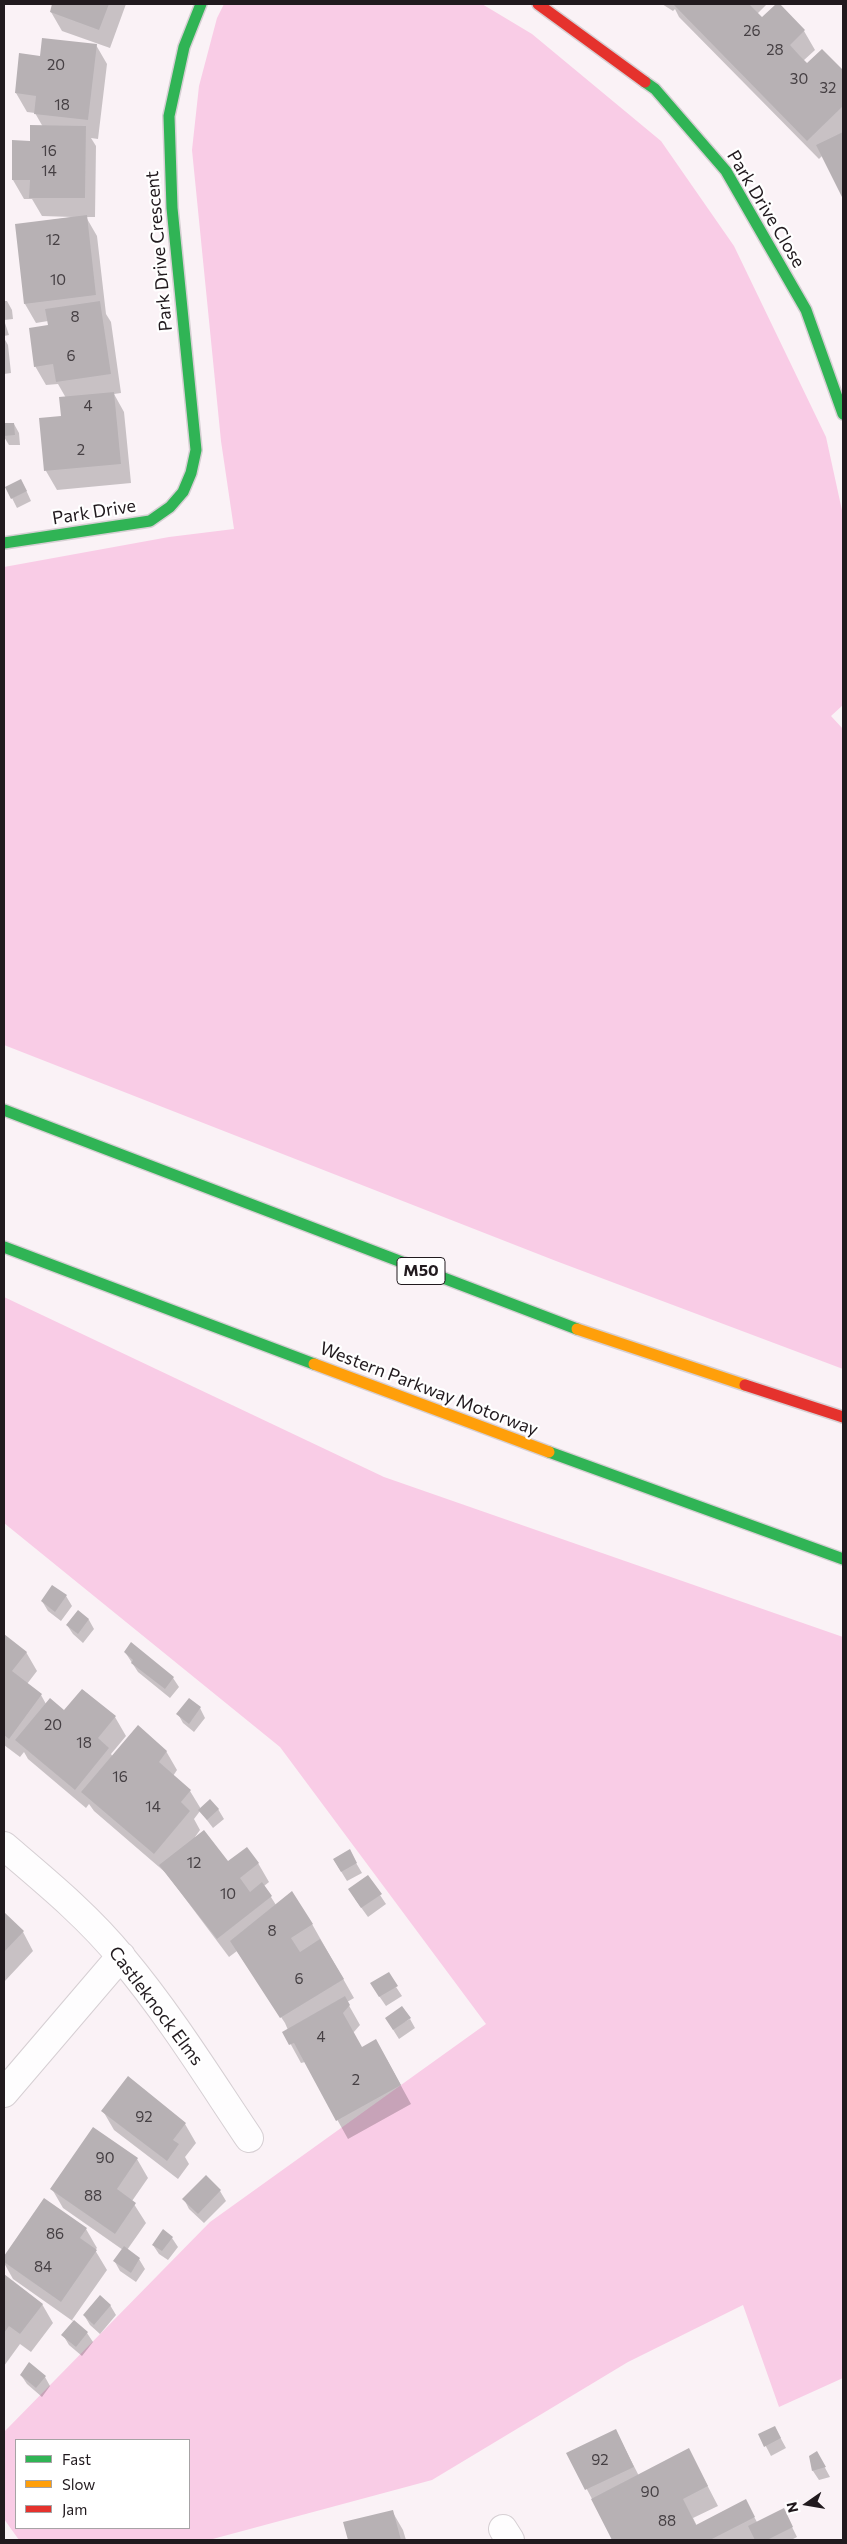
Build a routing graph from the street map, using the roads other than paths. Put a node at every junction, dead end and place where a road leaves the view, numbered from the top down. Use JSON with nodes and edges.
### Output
{"nodes":[{"id":1,"x":201,"y":4,"type":"edge"},
{"id":2,"x":538,"y":4,"type":"edge"},
{"id":3,"x":843,"y":414,"type":"edge"},
{"id":4,"x":180,"y":497,"type":"joint"},
{"id":5,"x":4,"y":544,"type":"edge"},
{"id":6,"x":4,"y":1110,"type":"edge"},
{"id":7,"x":4,"y":1246,"type":"edge"},
{"id":8,"x":843,"y":1417,"type":"edge"},
{"id":9,"x":843,"y":1559,"type":"edge"},
{"id":10,"x":4,"y":1846,"type":"edge"},
{"id":11,"x":121,"y":1956,"type":"junction"},
{"id":12,"x":4,"y":2094,"type":"edge"},
{"id":13,"x":248,"y":2138,"type":"dead end"}],
"edges":[{"from":1,"to":4,"type":"main road","name":"Park Drive Crescent"},
{"from":2,"to":3,"type":"main road","name":"Park Drive Close"},
{"from":4,"to":5,"type":"main road","name":"Park Drive"},
{"from":6,"to":8,"type":"main road","number":"M50"},
{"from":7,"to":9,"type":"main road","name":"Western Parkway Motorway"},
{"from":10,"to":11,"type":"street","name":"Castleknock Elms"},
{"from":11,"to":12,"type":"street"},
{"from":11,"to":13,"type":"street","name":"Castleknock Elms"}]}
